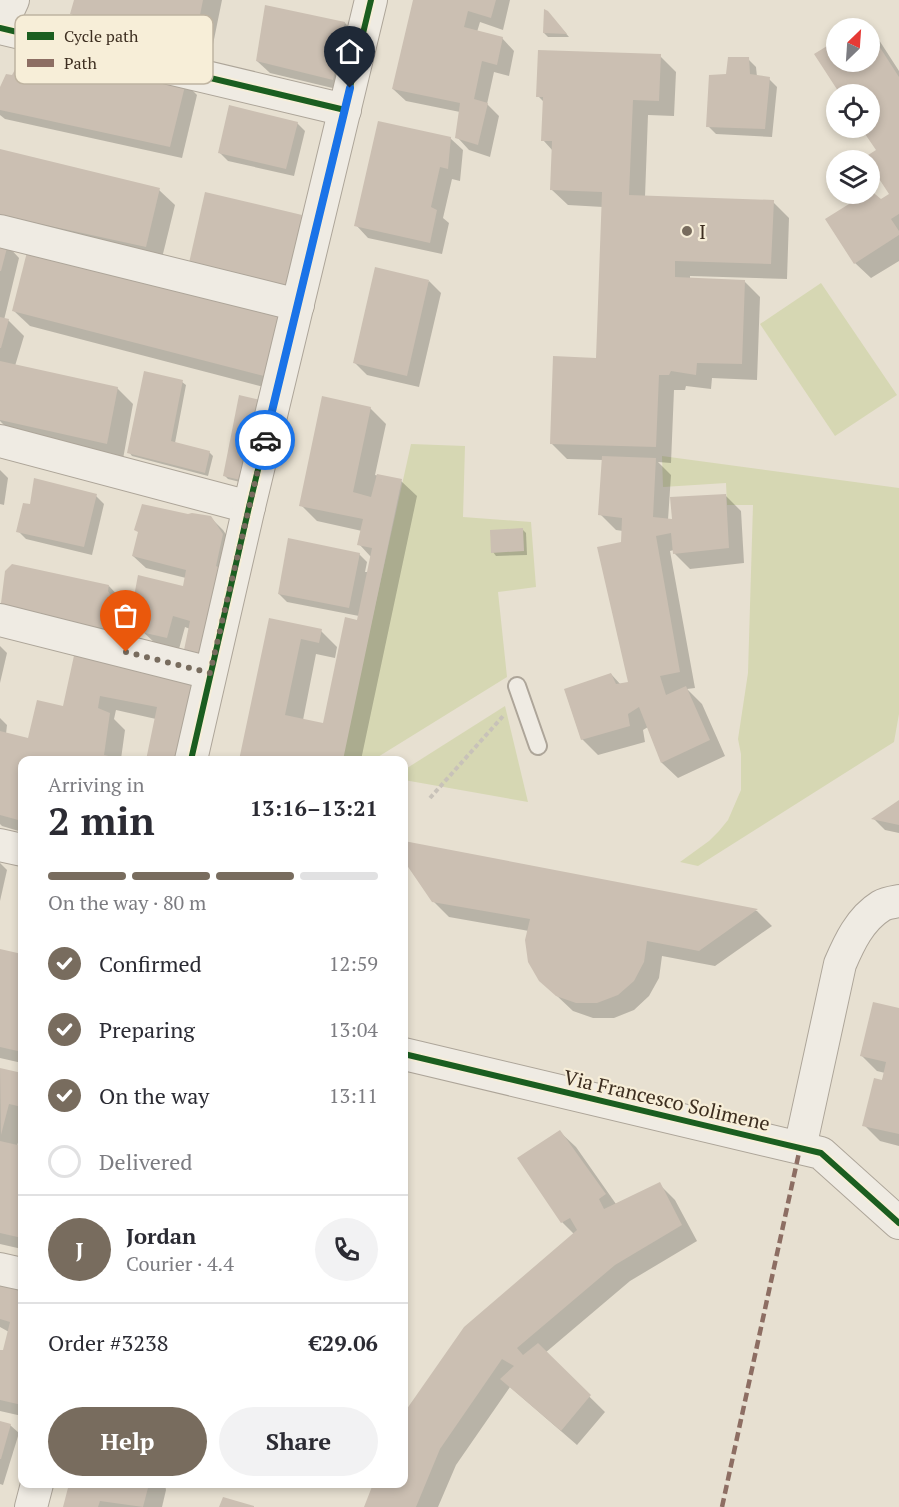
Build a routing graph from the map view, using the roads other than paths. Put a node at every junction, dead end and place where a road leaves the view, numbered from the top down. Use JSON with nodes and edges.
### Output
{"nodes":[{"id":1,"x":13,"y":0,"type":"edge"},
{"id":2,"x":371,"y":0,"type":"edge"},
{"id":3,"x":0,"y":28,"type":"edge"},
{"id":4,"x":15,"y":32,"type":"edge"},
{"id":5,"x":213,"y":79,"type":"edge"},
{"id":6,"x":345,"y":110,"type":"junction"},
{"id":7,"x":0,"y":231,"type":"edge"},
{"id":8,"x":298,"y":305,"type":"junction"},
{"id":9,"x":0,"y":441,"type":"edge"},
{"id":10,"x":249,"y":507,"type":"junction"},
{"id":11,"x":0,"y":620,"type":"edge"},
{"id":12,"x":210,"y":673,"type":"junction"},
{"id":13,"x":518,"y":691,"type":"road end"},
{"id":14,"x":538,"y":746,"type":"dead end"},
{"id":15,"x":192,"y":756,"type":"edge"},
{"id":16,"x":0,"y":845,"type":"edge"},
{"id":17,"x":18,"y":849,"type":"edge"},
{"id":18,"x":899,"y":901,"type":"edge"},
{"id":19,"x":408,"y":1055,"type":"edge"},
{"id":20,"x":800,"y":1148,"type":"junction"},
{"id":21,"x":899,"y":1223,"type":"edge"},
{"id":22,"x":0,"y":1269,"type":"edge"},
{"id":23,"x":18,"y":1273,"type":"edge"},
{"id":24,"x":36,"y":1488,"type":"edge"},
{"id":25,"x":32,"y":1507,"type":"edge"}],
"edges":[{"from":1,"to":3,"type":"street"},
{"from":2,"to":6,"type":"street"},
{"from":3,"to":4,"type":"street"},
{"from":5,"to":6,"type":"street"},
{"from":6,"to":8,"type":"street"},
{"from":7,"to":8,"type":"street"},
{"from":8,"to":10,"type":"street"},
{"from":9,"to":10,"type":"street"},
{"from":10,"to":12,"type":"street"},
{"from":11,"to":12,"type":"street"},
{"from":12,"to":15,"type":"street"},
{"from":13,"to":14,"type":"lane"},
{"from":16,"to":17,"type":"street"},
{"from":18,"to":20,"type":"street"},
{"from":19,"to":20,"type":"street","name":"Via Francesco Solimene"},
{"from":20,"to":21,"type":"street","name":"Via Francesco Solimene"},
{"from":22,"to":23,"type":"street"},
{"from":24,"to":25,"type":"street"}]}
